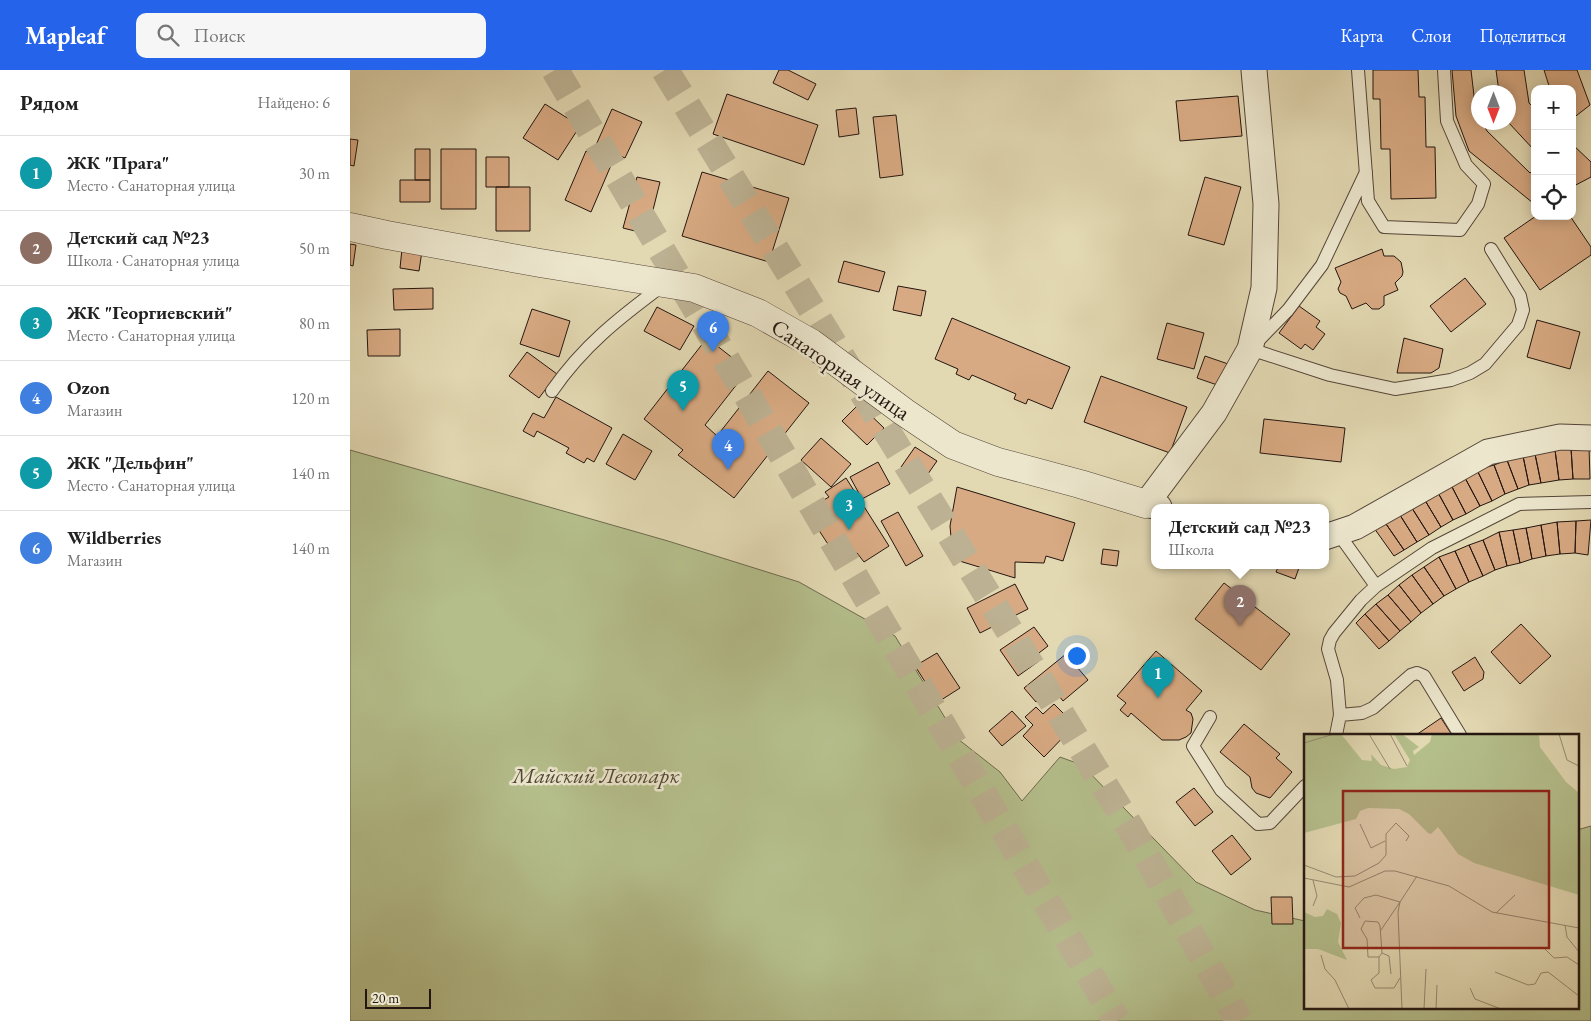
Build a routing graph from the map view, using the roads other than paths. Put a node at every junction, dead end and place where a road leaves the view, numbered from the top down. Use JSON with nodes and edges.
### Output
{"nodes":[{"id":1,"x":1254,"y":70,"type":"edge"},
{"id":2,"x":1358,"y":70,"type":"edge"},
{"id":3,"x":1444,"y":70,"type":"edge"},
{"id":4,"x":1366,"y":172,"type":"junction"},
{"id":5,"x":350,"y":227,"type":"edge"},
{"id":6,"x":1491,"y":249,"type":"dead end"},
{"id":7,"x":666,"y":283,"type":"junction"},
{"id":8,"x":1250,"y":349,"type":"junction"},
{"id":9,"x":552,"y":392,"type":"dead end"},
{"id":10,"x":1591,"y":438,"type":"edge"},
{"id":11,"x":1591,"y":502,"type":"edge"},
{"id":12,"x":1153,"y":504,"type":"edge"},
{"id":13,"x":1151,"y":506,"type":"edge"},
{"id":14,"x":1332,"y":535,"type":"edge"},
{"id":15,"x":1376,"y":586,"type":"junction"},
{"id":16,"x":1340,"y":716,"type":"junction"},
{"id":17,"x":1210,"y":717,"type":"dead end"},
{"id":18,"x":1336,"y":734,"type":"edge"},
{"id":19,"x":1459,"y":734,"type":"edge"},
{"id":20,"x":1304,"y":787,"type":"edge"}],
"edges":[{"from":1,"to":8,"type":"street","name":"Санаторная улица"},
{"from":2,"to":4,"type":"lane"},
{"from":3,"to":4,"type":"lane"},
{"from":4,"to":8,"type":"lane"},
{"from":5,"to":7,"type":"street","name":"Санаторная улица"},
{"from":6,"to":8,"type":"lane"},
{"from":7,"to":9,"type":"lane"},
{"from":7,"to":13,"type":"street","name":"Санаторная улица"},
{"from":8,"to":12,"type":"street","name":"Санаторная улица"},
{"from":10,"to":14,"type":"street"},
{"from":11,"to":15,"type":"lane"},
{"from":14,"to":15,"type":"lane"},
{"from":15,"to":16,"type":"lane"},
{"from":16,"to":18,"type":"lane"},
{"from":16,"to":19,"type":"lane"},
{"from":17,"to":20,"type":"lane"}]}
